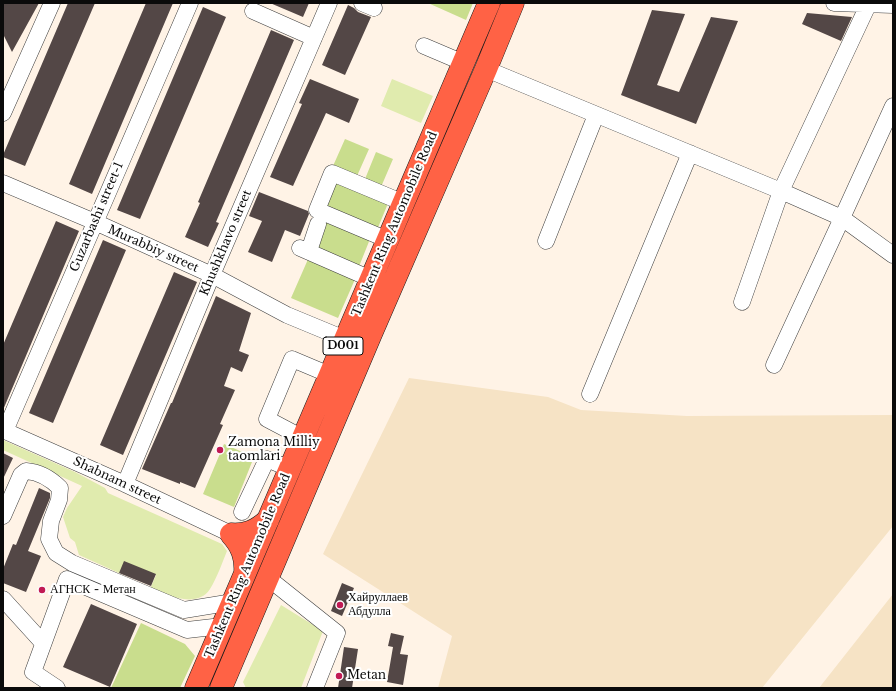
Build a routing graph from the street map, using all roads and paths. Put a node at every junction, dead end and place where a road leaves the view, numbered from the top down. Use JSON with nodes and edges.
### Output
{"nodes":[{"id":1,"x":52,"y":3,"type":"edge"},
{"id":2,"x":190,"y":3,"type":"edge"},
{"id":3,"x":329,"y":3,"type":"edge"},
{"id":4,"x":489,"y":3,"type":"edge"},
{"id":5,"x":513,"y":3,"type":"edge"},
{"id":6,"x":834,"y":3,"type":"edge"},
{"id":7,"x":869,"y":4,"type":"edge"},
{"id":8,"x":893,"y":5,"type":"edge"},
{"id":9,"x":253,"y":11,"type":"dead end"},
{"id":10,"x":314,"y":38,"type":"junction"},
{"id":11,"x":424,"y":46,"type":"dead end"},
{"id":12,"x":464,"y":63,"type":"junction"},
{"id":13,"x":486,"y":69,"type":"junction"},
{"id":14,"x":893,"y":106,"type":"edge"},
{"id":15,"x":3,"y":113,"type":"edge"},
{"id":16,"x":596,"y":115,"type":"junction"},
{"id":17,"x":690,"y":153,"type":"junction"},
{"id":18,"x":3,"y":183,"type":"edge"},
{"id":19,"x":781,"y":191,"type":"junction"},
{"id":20,"x":404,"y":202,"type":"junction"},
{"id":21,"x":842,"y":218,"type":"junction"},
{"id":22,"x":95,"y":222,"type":"junction"},
{"id":23,"x":318,"y":224,"type":"dead end"},
{"id":24,"x":388,"y":240,"type":"junction"},
{"id":25,"x":546,"y":241,"type":"dead end"},
{"id":26,"x":893,"y":255,"type":"edge"},
{"id":27,"x":212,"y":275,"type":"junction"},
{"id":28,"x":371,"y":279,"type":"junction"},
{"id":29,"x":742,"y":302,"type":"dead end"},
{"id":30,"x":348,"y":332,"type":"junction"},
{"id":31,"x":371,"y":334,"type":"junction"},
{"id":32,"x":774,"y":365,"type":"dead end"},
{"id":33,"x":330,"y":375,"type":"junction"},
{"id":34,"x":590,"y":394,"type":"dead end"},
{"id":35,"x":4,"y":431,"type":"edge"},
{"id":36,"x":303,"y":438,"type":"junction"},
{"id":37,"x":290,"y":469,"type":"junction"},
{"id":38,"x":125,"y":484,"type":"junction"},
{"id":39,"x":242,"y":512,"type":"dead end"},
{"id":40,"x":3,"y":516,"type":"edge"},
{"id":41,"x":268,"y":520,"type":"junction"},
{"id":42,"x":231,"y":534,"type":"junction"},
{"id":43,"x":245,"y":573,"type":"junction"},
{"id":44,"x":268,"y":578,"type":"junction"},
{"id":45,"x":3,"y":599,"type":"edge"},
{"id":46,"x":233,"y":602,"type":"junction"},
{"id":47,"x":222,"y":626,"type":"junction"},
{"id":48,"x":44,"y":643,"type":"junction"},
{"id":49,"x":57,"y":688,"type":"edge"},
{"id":50,"x":196,"y":688,"type":"edge"},
{"id":51,"x":221,"y":688,"type":"edge"},
{"id":52,"x":315,"y":688,"type":"edge"}],
"edges":[{"from":1,"to":15,"type":"street"},
{"from":2,"to":22,"type":"street","name":"Guzarbashi street-1"},
{"from":3,"to":10,"type":"street","name":"Khushkhavo street"},
{"from":4,"to":12,"type":"highway","name":"Tashkent Ring Automobile Road","number":"D001"},
{"from":5,"to":13,"type":"highway","name":"Tashkent Ring Automobile Road","number":"D001"},
{"from":6,"to":7,"type":"street"},
{"from":7,"to":8,"type":"street"},
{"from":7,"to":19,"type":"street"},
{"from":9,"to":10,"type":"street"},
{"from":10,"to":27,"type":"street","name":"Khushkhavo street"},
{"from":11,"to":12,"type":"street"},
{"from":12,"to":20,"type":"highway","name":"Tashkent Ring Automobile Road","number":"D001"},
{"from":13,"to":16,"type":"street"},
{"from":13,"to":31,"type":"highway","name":"Tashkent Ring Automobile Road","number":"D001"},
{"from":14,"to":21,"type":"street"},
{"from":16,"to":17,"type":"street"},
{"from":16,"to":25,"type":"street"},
{"from":17,"to":19,"type":"street"},
{"from":17,"to":34,"type":"street"},
{"from":18,"to":22,"type":"street","name":"Murabbiy street"},
{"from":19,"to":21,"type":"street"},
{"from":19,"to":29,"type":"street"},
{"from":20,"to":24,"type":"highway","name":"Tashkent Ring Automobile Road","number":"D001"},
{"from":20,"to":24,"type":"street"},
{"from":21,"to":26,"type":"street"},
{"from":21,"to":32,"type":"street"},
{"from":22,"to":27,"type":"street","name":"Murabbiy street"},
{"from":22,"to":35,"type":"street","name":"Guzarbashi street-1"},
{"from":23,"to":28,"type":"street"},
{"from":24,"to":28,"type":"highway","name":"Tashkent Ring Automobile Road","number":"D001"},
{"from":27,"to":30,"type":"street","name":"Murabbiy street"},
{"from":27,"to":38,"type":"street","name":"Khushkhavo street"},
{"from":28,"to":30,"type":"highway","name":"Tashkent Ring Automobile Road","number":"D001"},
{"from":30,"to":31,"type":"highway"},
{"from":30,"to":33,"type":"highway","name":"Tashkent Ring Automobile Road","number":"D001"},
{"from":31,"to":44,"type":"highway","name":"Tashkent Ring Automobile Road","number":"D001"},
{"from":33,"to":36,"type":"highway","name":"Tashkent Ring Automobile Road","number":"D001"},
{"from":33,"to":36,"type":"street"},
{"from":35,"to":38,"type":"street","name":"Shabnam street"},
{"from":36,"to":37,"type":"highway","name":"Tashkent Ring Automobile Road","number":"D001"},
{"from":37,"to":39,"type":"street"},
{"from":37,"to":41,"type":"highway","name":"Tashkent Ring Automobile Road","number":"D001"},
{"from":38,"to":42,"type":"street","name":"Shabnam street"},
{"from":40,"to":46,"type":"street"},
{"from":41,"to":42,"type":"highway"},
{"from":41,"to":43,"type":"highway","name":"Tashkent Ring Automobile Road","number":"D001"},
{"from":42,"to":43,"type":"highway"},
{"from":43,"to":46,"type":"highway","name":"Tashkent Ring Automobile Road","number":"D001"},
{"from":44,"to":51,"type":"highway","name":"Tashkent Ring Automobile Road","number":"D001"},
{"from":44,"to":52,"type":"street"},
{"from":45,"to":48,"type":"street"},
{"from":46,"to":47,"type":"highway","name":"Tashkent Ring Automobile Road","number":"D001"},
{"from":47,"to":48,"type":"street"},
{"from":47,"to":50,"type":"highway","name":"Tashkent Ring Automobile Road","number":"D001"},
{"from":48,"to":49,"type":"street"}]}
